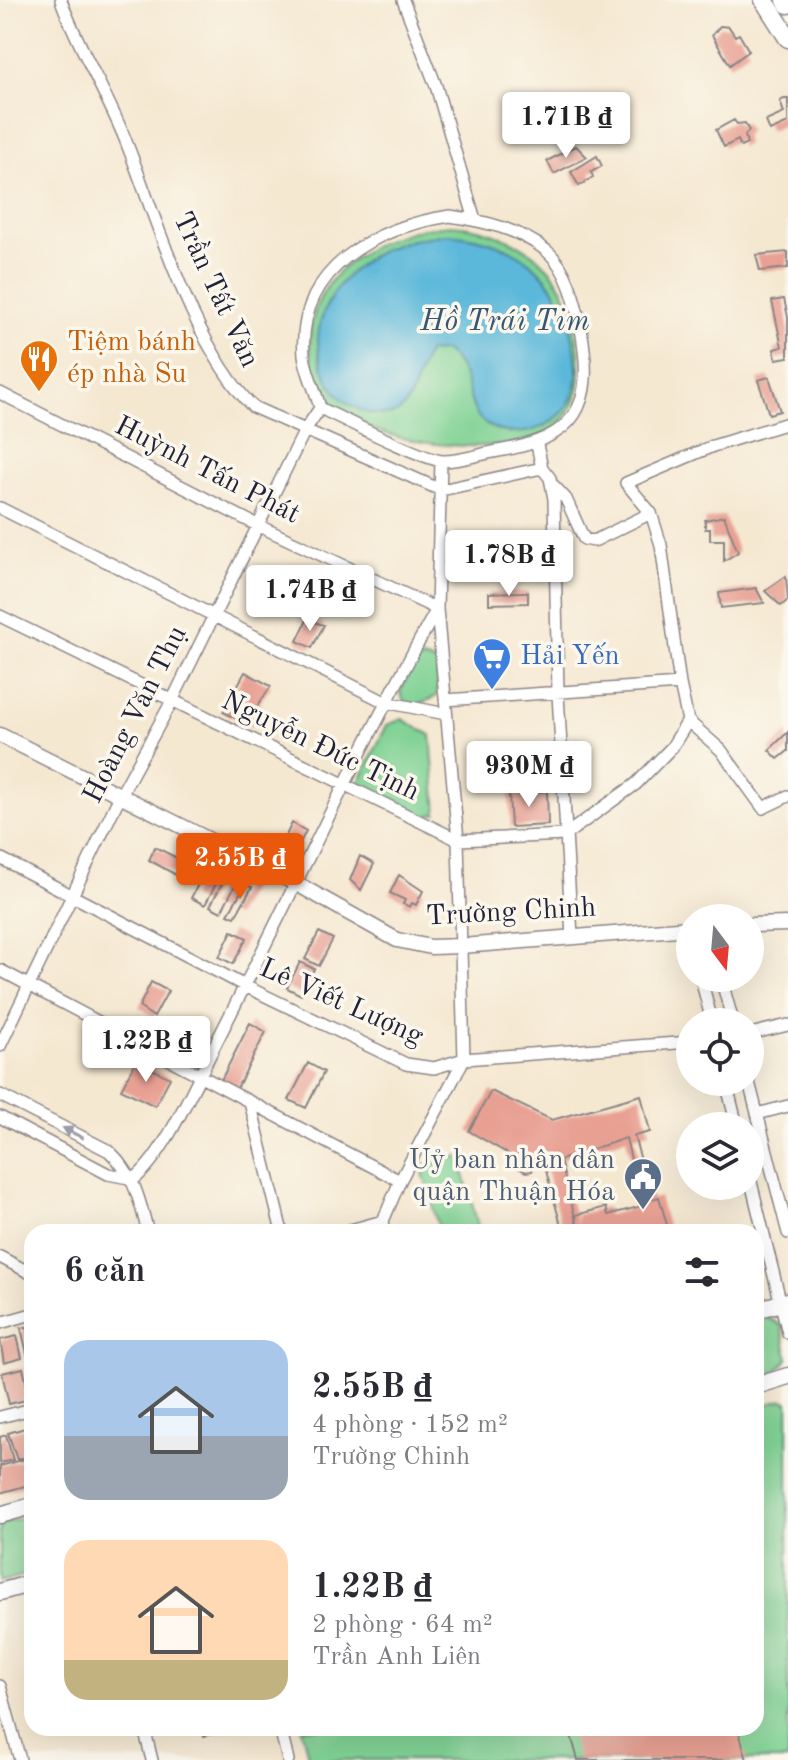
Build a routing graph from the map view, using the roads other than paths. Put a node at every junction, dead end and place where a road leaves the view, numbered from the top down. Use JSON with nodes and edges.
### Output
{"nodes":[{"id":1,"x":61,"y":0,"type":"edge"},
{"id":2,"x":403,"y":0,"type":"edge"},
{"id":3,"x":764,"y":0,"type":"edge"},
{"id":4,"x":788,"y":38,"type":"edge"},
{"id":5,"x":475,"y":220,"type":"junction"},
{"id":6,"x":0,"y":393,"type":"edge"},
{"id":7,"x":320,"y":408,"type":"junction"},
{"id":8,"x":788,"y":423,"type":"edge"},
{"id":9,"x":305,"y":430,"type":"junction"},
{"id":10,"x":537,"y":445,"type":"junction"},
{"id":11,"x":441,"y":461,"type":"junction"},
{"id":12,"x":542,"y":468,"type":"junction"},
{"id":13,"x":554,"y":486,"type":"junction"},
{"id":14,"x":441,"y":490,"type":"junction"},
{"id":15,"x":0,"y":508,"type":"edge"},
{"id":16,"x":651,"y":513,"type":"junction"},
{"id":17,"x":257,"y":525,"type":"junction"},
{"id":18,"x":437,"y":609,"type":"junction"},
{"id":19,"x":0,"y":616,"type":"edge"},
{"id":20,"x":214,"y":617,"type":"junction"},
{"id":21,"x":680,"y":684,"type":"junction"},
{"id":22,"x":558,"y":694,"type":"junction"},
{"id":23,"x":445,"y":700,"type":"junction"},
{"id":24,"x":172,"y":701,"type":"junction"},
{"id":25,"x":385,"y":702,"type":"junction"},
{"id":26,"x":446,"y":714,"type":"junction"},
{"id":27,"x":688,"y":721,"type":"junction"},
{"id":28,"x":0,"y":735,"type":"edge"},
{"id":29,"x":343,"y":786,"type":"junction"},
{"id":30,"x":788,"y":796,"type":"edge"},
{"id":31,"x":119,"y":798,"type":"junction"},
{"id":32,"x":565,"y":835,"type":"junction"},
{"id":33,"x":458,"y":840,"type":"junction"},
{"id":34,"x":0,"y":858,"type":"edge"},
{"id":35,"x":297,"y":884,"type":"junction"},
{"id":36,"x":72,"y":897,"type":"junction"},
{"id":37,"x":788,"y":924,"type":"edge"},
{"id":38,"x":764,"y":925,"type":"edge"},
{"id":39,"x":676,"y":929,"type":"edge"},
{"id":40,"x":572,"y":937,"type":"junction"},
{"id":41,"x":461,"y":946,"type":"junction"},
{"id":42,"x":0,"y":970,"type":"edge"},
{"id":43,"x":30,"y":986,"type":"junction"},
{"id":44,"x":245,"y":986,"type":"junction"},
{"id":45,"x":788,"y":1025,"type":"edge"},
{"id":46,"x":764,"y":1031,"type":"edge"},
{"id":47,"x":676,"y":1043,"type":"edge"},
{"id":48,"x":0,"y":1046,"type":"edge"},
{"id":49,"x":464,"y":1059,"type":"junction"},
{"id":50,"x":199,"y":1075,"type":"junction"},
{"id":51,"x":0,"y":1095,"type":"edge"},
{"id":52,"x":250,"y":1102,"type":"junction"},
{"id":53,"x":788,"y":1106,"type":"edge"},
{"id":54,"x":764,"y":1112,"type":"edge"},
{"id":55,"x":0,"y":1117,"type":"edge"},
{"id":56,"x":764,"y":1141,"type":"edge"},
{"id":57,"x":134,"y":1179,"type":"junction"},
{"id":58,"x":400,"y":1181,"type":"junction"},
{"id":59,"x":756,"y":1200,"type":"edge"},
{"id":60,"x":146,"y":1224,"type":"edge"},
{"id":61,"x":280,"y":1224,"type":"edge"},
{"id":62,"x":385,"y":1224,"type":"edge"},
{"id":63,"x":763,"y":1224,"type":"edge"},
{"id":64,"x":764,"y":1229,"type":"edge"},
{"id":65,"x":788,"y":1233,"type":"edge"},
{"id":66,"x":0,"y":1257,"type":"edge"},
{"id":67,"x":24,"y":1270,"type":"edge"},
{"id":68,"x":784,"y":1302,"type":"edge"},
{"id":69,"x":764,"y":1308,"type":"edge"},
{"id":70,"x":24,"y":1316,"type":"edge"},
{"id":71,"x":0,"y":1323,"type":"edge"},
{"id":72,"x":788,"y":1333,"type":"edge"},
{"id":73,"x":788,"y":1376,"type":"edge"},
{"id":74,"x":764,"y":1384,"type":"edge"},
{"id":75,"x":24,"y":1411,"type":"edge"},
{"id":76,"x":0,"y":1417,"type":"edge"},
{"id":77,"x":24,"y":1508,"type":"edge"},
{"id":78,"x":0,"y":1515,"type":"edge"},
{"id":79,"x":24,"y":1585,"type":"edge"},
{"id":80,"x":0,"y":1592,"type":"edge"},
{"id":81,"x":0,"y":1686,"type":"edge"},
{"id":82,"x":146,"y":1736,"type":"edge"},
{"id":83,"x":282,"y":1736,"type":"edge"},
{"id":84,"x":20,"y":1760,"type":"edge"},
{"id":85,"x":152,"y":1760,"type":"edge"},
{"id":86,"x":288,"y":1760,"type":"edge"}],
"edges":[{"from":1,"to":9,"type":"street","name":"Trần Tất Văn"},
{"from":2,"to":5,"type":"street"},
{"from":3,"to":4,"type":"highway"},
{"from":5,"to":7,"type":"street"},
{"from":5,"to":10,"type":"street"},
{"from":6,"to":17,"type":"street","name":"Huỳnh Tấn Phát"},
{"from":7,"to":9,"type":"street","name":"Hoàng Văn Thụ"},
{"from":7,"to":11,"type":"street"},
{"from":8,"to":16,"type":"street"},
{"from":9,"to":14,"type":"street","name":"Trần Tất Văn"},
{"from":9,"to":17,"type":"street","name":"Hoàng Văn Thụ"},
{"from":10,"to":11,"type":"street"},
{"from":10,"to":12,"type":"street"},
{"from":11,"to":14,"type":"street"},
{"from":12,"to":13,"type":"street"},
{"from":12,"to":14,"type":"street"},
{"from":13,"to":16,"type":"street"},
{"from":13,"to":22,"type":"street"},
{"from":14,"to":18,"type":"street"},
{"from":15,"to":20,"type":"street"},
{"from":16,"to":21,"type":"street"},
{"from":17,"to":18,"type":"street","name":"Huỳnh Tấn Phát"},
{"from":17,"to":20,"type":"street","name":"Hoàng Văn Thụ"},
{"from":18,"to":23,"type":"street"},
{"from":18,"to":25,"type":"street"},
{"from":19,"to":24,"type":"street","name":"Nguyễn Đức Tịnh"},
{"from":20,"to":24,"type":"street","name":"Hoàng Văn Thụ"},
{"from":20,"to":25,"type":"street"},
{"from":21,"to":22,"type":"street"},
{"from":21,"to":27,"type":"street"},
{"from":22,"to":23,"type":"street"},
{"from":22,"to":32,"type":"street"},
{"from":23,"to":26,"type":"street"},
{"from":24,"to":29,"type":"street","name":"Nguyễn Đức Tịnh"},
{"from":24,"to":31,"type":"street","name":"Hoàng Văn Thụ"},
{"from":25,"to":26,"type":"street"},
{"from":25,"to":29,"type":"street"},
{"from":26,"to":33,"type":"street"},
{"from":27,"to":30,"type":"street"},
{"from":27,"to":32,"type":"street"},
{"from":28,"to":31,"type":"street","name":"Trường Chinh"},
{"from":29,"to":33,"type":"street","name":"Nguyễn Đức Tịnh"},
{"from":29,"to":35,"type":"street"},
{"from":31,"to":35,"type":"street","name":"Trường Chinh"},
{"from":31,"to":36,"type":"street","name":"Hoàng Văn Thụ"},
{"from":32,"to":33,"type":"street","name":"Nguyễn Đức Tịnh"},
{"from":32,"to":40,"type":"street"},
{"from":33,"to":41,"type":"street"},
{"from":34,"to":36,"type":"street","name":"Lê Viết Lượng"},
{"from":35,"to":41,"type":"street","name":"Trường Chinh"},
{"from":35,"to":44,"type":"street"},
{"from":36,"to":43,"type":"street","name":"Hoàng Văn Thụ"},
{"from":36,"to":44,"type":"street","name":"Lê Viết Lượng"},
{"from":37,"to":38,"type":"street"},
{"from":39,"to":40,"type":"street","name":"Trường Chinh"},
{"from":40,"to":41,"type":"street","name":"Trường Chinh"},
{"from":41,"to":49,"type":"street"},
{"from":42,"to":43,"type":"street"},
{"from":43,"to":48,"type":"street","name":"Hoàng Văn Thụ"},
{"from":43,"to":50,"type":"street"},
{"from":44,"to":49,"type":"street","name":"Lê Viết Lượng"},
{"from":44,"to":50,"type":"street"},
{"from":45,"to":46,"type":"street"},
{"from":47,"to":49,"type":"street","name":"Lê Viết Lượng"},
{"from":49,"to":58,"type":"street"},
{"from":50,"to":52,"type":"street"},
{"from":50,"to":57,"type":"street"},
{"from":57,"to":51,"type":"street","one_way":true},
{"from":52,"to":58,"type":"street"},
{"from":52,"to":61,"type":"street"},
{"from":53,"to":54,"type":"street"},
{"from":55,"to":57,"type":"street"},
{"from":56,"to":65,"type":"street"},
{"from":57,"to":60,"type":"street"},
{"from":58,"to":62,"type":"street"},
{"from":59,"to":63,"type":"street"},
{"from":64,"to":68,"type":"street"},
{"from":66,"to":67,"type":"street"},
{"from":68,"to":69,"type":"main road"},
{"from":68,"to":72,"type":"street"},
{"from":70,"to":71,"type":"street"},
{"from":73,"to":74,"type":"main road"},
{"from":75,"to":76,"type":"street"},
{"from":77,"to":78,"type":"main road"},
{"from":79,"to":80,"type":"main road"},
{"from":81,"to":84,"type":"street"},
{"from":82,"to":85,"type":"street"},
{"from":83,"to":86,"type":"street"}]}
